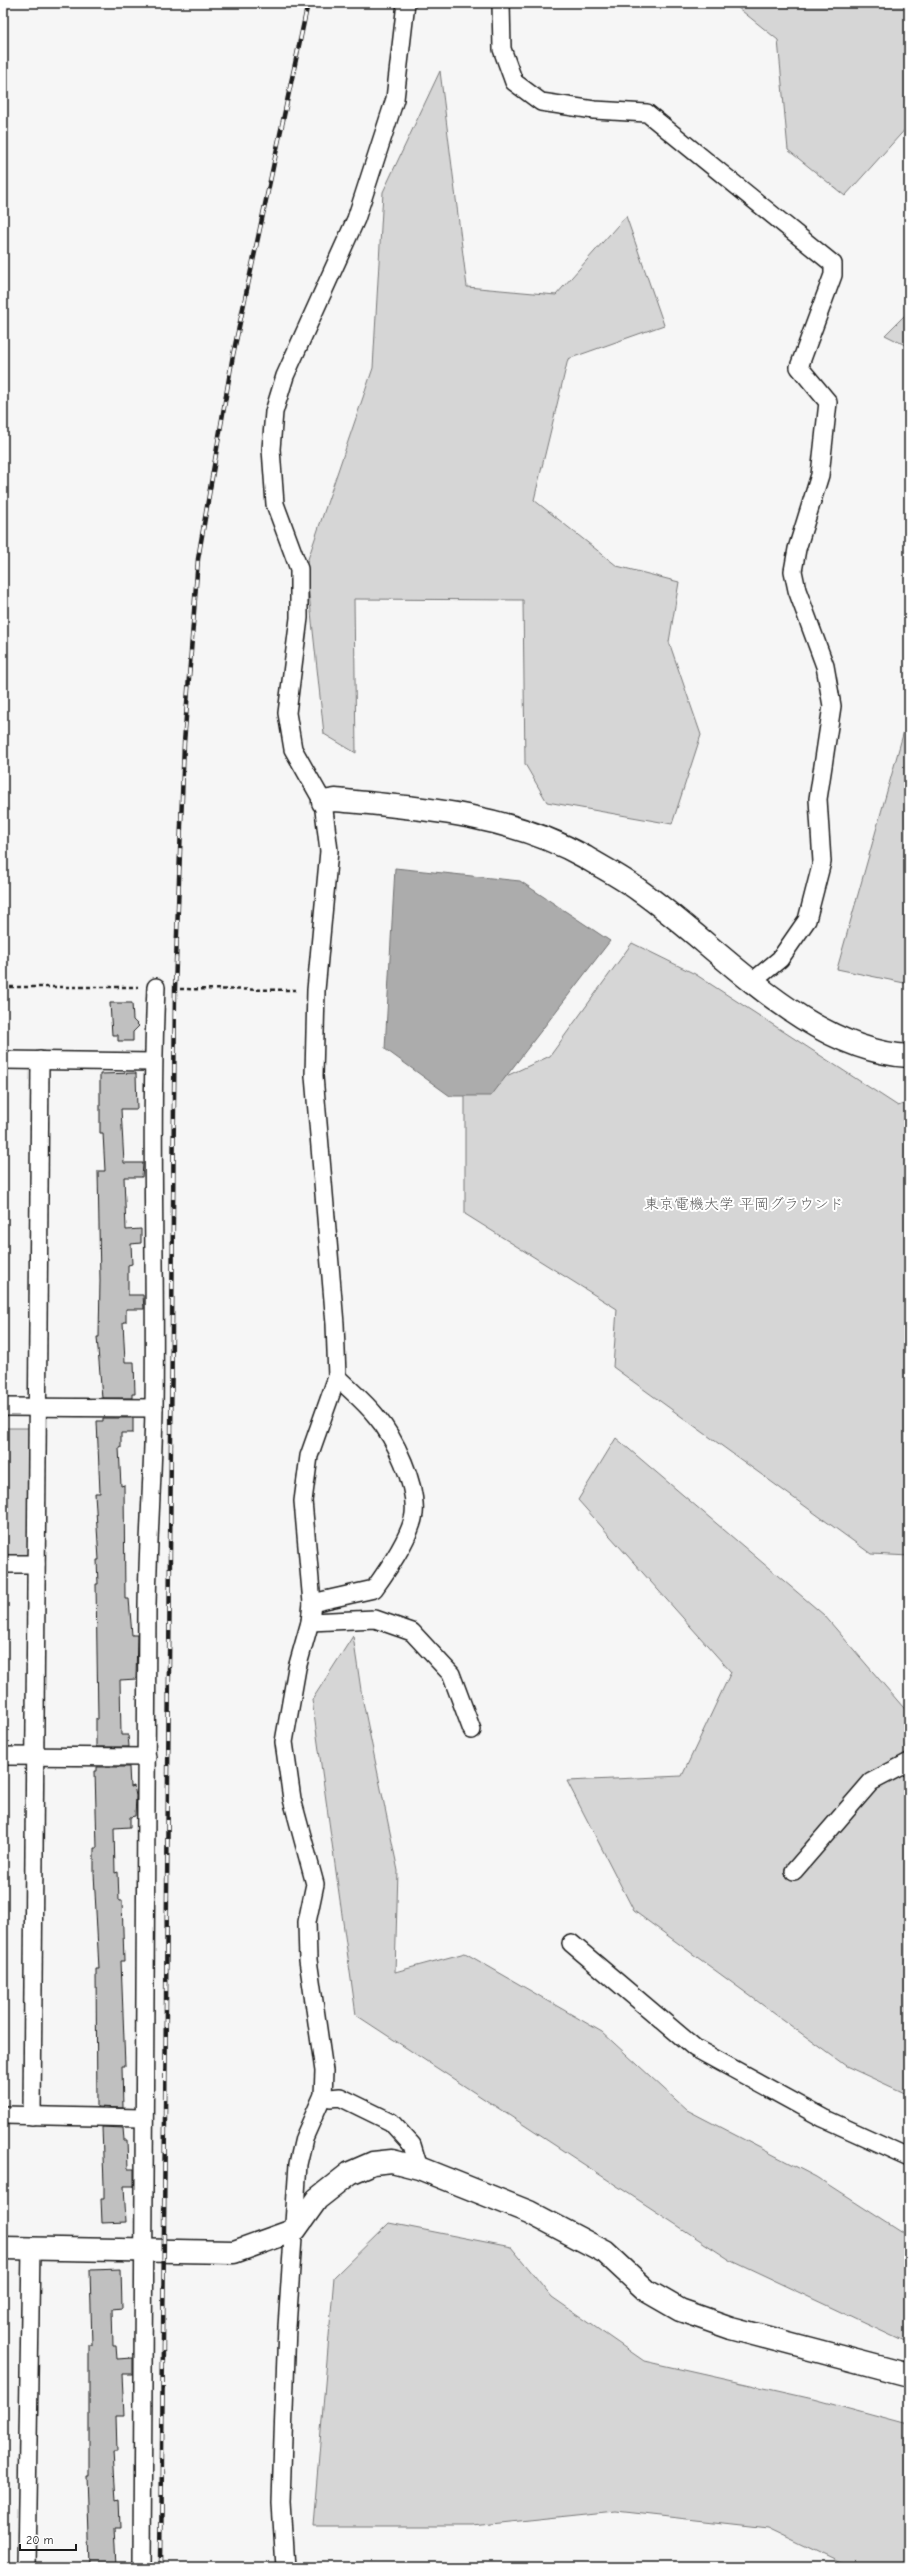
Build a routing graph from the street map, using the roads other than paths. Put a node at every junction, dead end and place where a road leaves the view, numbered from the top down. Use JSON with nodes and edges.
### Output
{"nodes":[{"id":1,"x":406,"y":3,"type":"edge"},
{"id":2,"x":501,"y":3,"type":"edge"},
{"id":3,"x":323,"y":802,"type":"junction"},
{"id":4,"x":752,"y":982,"type":"junction"},
{"id":5,"x":156,"y":987,"type":"dead end"},
{"id":6,"x":909,"y":1056,"type":"edge"},
{"id":7,"x":3,"y":1060,"type":"edge"},
{"id":8,"x":40,"y":1060,"type":"junction"},
{"id":9,"x":153,"y":1062,"type":"junction"},
{"id":10,"x":337,"y":1377,"type":"junction"},
{"id":11,"x":3,"y":1407,"type":"edge"},
{"id":12,"x":37,"y":1408,"type":"junction"},
{"id":13,"x":154,"y":1408,"type":"junction"},
{"id":14,"x":3,"y":1564,"type":"edge"},
{"id":15,"x":36,"y":1564,"type":"junction"},
{"id":16,"x":312,"y":1603,"type":"junction"},
{"id":17,"x":310,"y":1622,"type":"junction"},
{"id":18,"x":472,"y":1730,"type":"dead end"},
{"id":19,"x":3,"y":1756,"type":"edge"},
{"id":20,"x":35,"y":1757,"type":"junction"},
{"id":21,"x":147,"y":1757,"type":"junction"},
{"id":22,"x":909,"y":1762,"type":"edge"},
{"id":23,"x":794,"y":1870,"type":"dead end"},
{"id":24,"x":571,"y":1943,"type":"dead end"},
{"id":25,"x":323,"y":2095,"type":"junction"},
{"id":26,"x":3,"y":2115,"type":"edge"},
{"id":27,"x":32,"y":2116,"type":"junction"},
{"id":28,"x":142,"y":2118,"type":"junction"},
{"id":29,"x":909,"y":2157,"type":"edge"},
{"id":30,"x":419,"y":2168,"type":"junction"},
{"id":31,"x":295,"y":2230,"type":"junction"},
{"id":32,"x":3,"y":2248,"type":"edge"},
{"id":33,"x":30,"y":2248,"type":"junction"},
{"id":34,"x":144,"y":2250,"type":"junction"},
{"id":35,"x":909,"y":2376,"type":"edge"},
{"id":36,"x":26,"y":2567,"type":"edge"},
{"id":37,"x":142,"y":2567,"type":"edge"},
{"id":38,"x":285,"y":2567,"type":"edge"}],
"edges":[{"from":1,"to":3,"type":"street"},
{"from":2,"to":4,"type":"street"},
{"from":3,"to":4,"type":"street"},
{"from":3,"to":10,"type":"street"},
{"from":4,"to":6,"type":"street"},
{"from":5,"to":9,"type":"street"},
{"from":7,"to":8,"type":"street"},
{"from":8,"to":9,"type":"street"},
{"from":8,"to":12,"type":"street"},
{"from":9,"to":13,"type":"street"},
{"from":10,"to":16,"type":"street"},
{"from":10,"to":16,"type":"street"},
{"from":11,"to":12,"type":"street"},
{"from":12,"to":13,"type":"street"},
{"from":12,"to":15,"type":"street"},
{"from":13,"to":21,"type":"street"},
{"from":14,"to":15,"type":"street"},
{"from":15,"to":20,"type":"street"},
{"from":16,"to":17,"type":"street"},
{"from":17,"to":18,"type":"street"},
{"from":17,"to":25,"type":"street"},
{"from":19,"to":20,"type":"street"},
{"from":20,"to":21,"type":"street"},
{"from":20,"to":27,"type":"street"},
{"from":21,"to":28,"type":"street"},
{"from":22,"to":23,"type":"street"},
{"from":24,"to":29,"type":"street"},
{"from":25,"to":30,"type":"street"},
{"from":25,"to":31,"type":"street"},
{"from":26,"to":27,"type":"street"},
{"from":27,"to":28,"type":"street"},
{"from":28,"to":34,"type":"street"},
{"from":30,"to":31,"type":"street"},
{"from":30,"to":35,"type":"street"},
{"from":31,"to":34,"type":"street"},
{"from":31,"to":38,"type":"street"},
{"from":32,"to":33,"type":"street"},
{"from":33,"to":34,"type":"street"},
{"from":33,"to":36,"type":"street"},
{"from":34,"to":37,"type":"street"}]}
